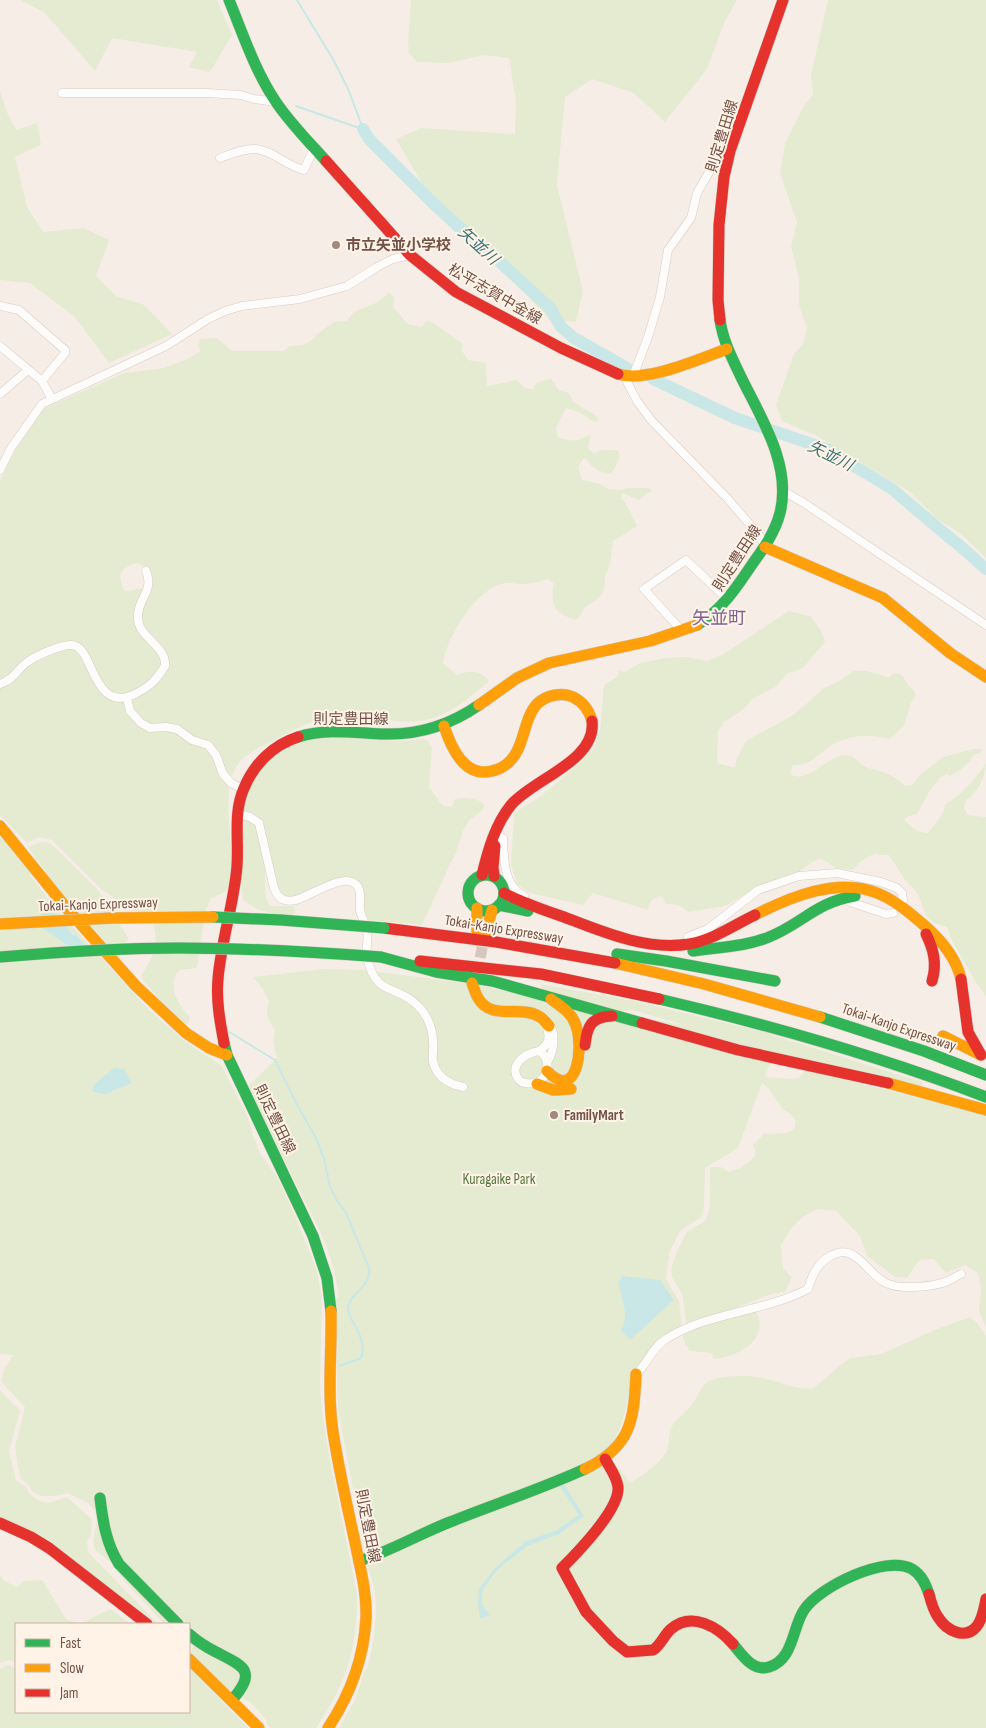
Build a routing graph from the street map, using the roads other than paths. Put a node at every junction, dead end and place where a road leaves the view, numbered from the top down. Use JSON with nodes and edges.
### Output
{"nodes":[{"id":1,"x":229,"y":0,"type":"edge"},
{"id":2,"x":783,"y":0,"type":"edge"},
{"id":3,"x":62,"y":93,"type":"dead end"},
{"id":4,"x":276,"y":102,"type":"junction"},
{"id":5,"x":314,"y":148,"type":"junction"},
{"id":6,"x":730,"y":151,"type":"junction"},
{"id":7,"x":220,"y":158,"type":"dead end"},
{"id":8,"x":410,"y":255,"type":"junction"},
{"id":9,"x":0,"y":306,"type":"edge"},
{"id":10,"x":0,"y":346,"type":"edge"},
{"id":11,"x":727,"y":350,"type":"junction"},
{"id":12,"x":28,"y":370,"type":"junction"},
{"id":13,"x":628,"y":376,"type":"junction"},
{"id":14,"x":42,"y":381,"type":"junction"},
{"id":15,"x":0,"y":394,"type":"edge"},
{"id":16,"x":52,"y":399,"type":"junction"},
{"id":17,"x":0,"y":470,"type":"edge"},
{"id":18,"x":783,"y":491,"type":"junction"},
{"id":19,"x":765,"y":547,"type":"junction"},
{"id":20,"x":146,"y":571,"type":"dead end"},
{"id":21,"x":728,"y":600,"type":"junction"},
{"id":22,"x":986,"y":625,"type":"edge"},
{"id":23,"x":682,"y":631,"type":"junction"},
{"id":24,"x":986,"y":677,"type":"edge"},
{"id":25,"x":0,"y":684,"type":"edge"},
{"id":26,"x":127,"y":698,"type":"junction"},
{"id":27,"x":444,"y":726,"type":"junction"},
{"id":28,"x":244,"y":790,"type":"junction"},
{"id":29,"x":237,"y":814,"type":"junction"},
{"id":30,"x":0,"y":826,"type":"edge"},
{"id":31,"x":495,"y":834,"type":"junction"},
{"id":32,"x":482,"y":875,"type":"junction"},
{"id":33,"x":494,"y":876,"type":"junction"},
{"id":34,"x":504,"y":893,"type":"junction"},
{"id":35,"x":903,"y":900,"type":"dead end"},
{"id":36,"x":850,"y":902,"type":"dead end"},
{"id":37,"x":477,"y":908,"type":"junction"},
{"id":38,"x":495,"y":908,"type":"junction"},
{"id":39,"x":893,"y":914,"type":"dead end"},
{"id":40,"x":0,"y":924,"type":"edge"},
{"id":41,"x":512,"y":944,"type":"junction"},
{"id":42,"x":0,"y":957,"type":"edge"},
{"id":43,"x":381,"y":957,"type":"junction"},
{"id":44,"x":932,"y":980,"type":"dead end"},
{"id":45,"x":775,"y":981,"type":"dead end"},
{"id":46,"x":474,"y":983,"type":"tunnel mouth"},
{"id":47,"x":533,"y":992,"type":"junction"},
{"id":48,"x":620,"y":1016,"type":"junction"},
{"id":49,"x":592,"y":1022,"type":"junction"},
{"id":50,"x":549,"y":1026,"type":"junction"},
{"id":51,"x":605,"y":1030,"type":"dead end"},
{"id":52,"x":942,"y":1036,"type":"dead end"},
{"id":53,"x":539,"y":1051,"type":"junction"},
{"id":54,"x":227,"y":1055,"type":"junction"},
{"id":55,"x":984,"y":1056,"type":"edge"},
{"id":56,"x":547,"y":1066,"type":"junction"},
{"id":57,"x":986,"y":1075,"type":"edge"},
{"id":58,"x":537,"y":1084,"type":"junction"},
{"id":59,"x":462,"y":1087,"type":"dead end"},
{"id":60,"x":986,"y":1098,"type":"edge"},
{"id":61,"x":986,"y":1110,"type":"edge"},
{"id":62,"x":961,"y":1274,"type":"dead end"},
{"id":63,"x":636,"y":1374,"type":"joint"},
{"id":64,"x":605,"y":1459,"type":"junction"},
{"id":65,"x":100,"y":1498,"type":"dead end"},
{"id":66,"x":0,"y":1523,"type":"edge"},
{"id":67,"x":359,"y":1561,"type":"junction"},
{"id":68,"x":986,"y":1599,"type":"edge"},
{"id":69,"x":146,"y":1623,"type":"edge"},
{"id":70,"x":177,"y":1623,"type":"edge"},
{"id":71,"x":190,"y":1635,"type":"edge"},
{"id":72,"x":190,"y":1660,"type":"edge"},
{"id":73,"x":232,"y":1700,"type":"junction"},
{"id":74,"x":259,"y":1728,"type":"edge"},
{"id":75,"x":328,"y":1728,"type":"edge"}],
"edges":[{"from":1,"to":4,"type":"main road","name":"松平志賀中金線"},
{"from":2,"to":6,"type":"main road","name":"則定豊田線"},
{"from":3,"to":4,"type":"street"},
{"from":4,"to":5,"type":"main road","name":"松平志賀中金線"},
{"from":5,"to":7,"type":"street"},
{"from":5,"to":8,"type":"main road","name":"松平志賀中金線"},
{"from":6,"to":11,"type":"main road","name":"則定豊田線"},
{"from":6,"to":13,"type":"street"},
{"from":8,"to":13,"type":"main road","name":"松平志賀中金線"},
{"from":8,"to":16,"type":"street"},
{"from":9,"to":14,"type":"street"},
{"from":10,"to":12,"type":"street"},
{"from":11,"to":13,"type":"main road","name":"松平志賀中金線"},
{"from":11,"to":18,"type":"main road","name":"則定豊田線"},
{"from":12,"to":14,"type":"street"},
{"from":12,"to":15,"type":"street"},
{"from":13,"to":19,"type":"street"},
{"from":14,"to":16,"type":"street"},
{"from":16,"to":17,"type":"street"},
{"from":18,"to":19,"type":"main road","name":"則定豊田線"},
{"from":18,"to":22,"type":"street"},
{"from":19,"to":21,"type":"main road","name":"則定豊田線"},
{"from":19,"to":24,"type":"main road"},
{"from":20,"to":26,"type":"street"},
{"from":21,"to":23,"type":"main road","name":"則定豊田線"},
{"from":21,"to":23,"type":"street"},
{"from":23,"to":27,"type":"main road","name":"則定豊田線"},
{"from":25,"to":26,"type":"street"},
{"from":26,"to":28,"type":"street"},
{"from":27,"to":28,"type":"main road","name":"則定豊田線"},
{"from":27,"to":31,"type":"main road"},
{"from":28,"to":29,"type":"main road","name":"則定豊田線"},
{"from":29,"to":54,"type":"main road","name":"則定豊田線"},
{"from":29,"to":59,"type":"street"},
{"from":30,"to":54,"type":"main road"},
{"from":31,"to":32,"type":"main road"},
{"from":31,"to":33,"type":"main road"},
{"from":31,"to":35,"type":"street"},
{"from":32,"to":33,"type":"main road"},
{"from":32,"to":37,"type":"main road"},
{"from":33,"to":34,"type":"main road"},
{"from":34,"to":38,"type":"main road"},
{"from":34,"to":55,"type":"main road"},
{"from":36,"to":39,"type":"street"},
{"from":37,"to":38,"type":"main road"},
{"from":37,"to":38,"type":"main road"},
{"from":38,"to":44,"type":"main road"},
{"from":40,"to":41,"type":"main road","name":"Tokai-Kanjo Expressway","bridge":true},
{"from":41,"to":45,"type":"main road"},
{"from":41,"to":57,"type":"main road","name":"Tokai-Kanjo Expressway"},
{"from":42,"to":43,"type":"main road","bridge":true},
{"from":43,"to":47,"type":"main road"},
{"from":43,"to":60,"type":"main road"},
{"from":46,"to":50,"type":"main road"},
{"from":47,"to":48,"type":"main road"},
{"from":47,"to":56,"type":"main road"},
{"from":48,"to":49,"type":"main road"},
{"from":48,"to":61,"type":"main road"},
{"from":49,"to":51,"type":"main road"},
{"from":49,"to":58,"type":"main road"},
{"from":50,"to":53,"type":"street"},
{"from":50,"to":56,"type":"street"},
{"from":52,"to":55,"type":"main road"},
{"from":53,"to":56,"type":"street"},
{"from":53,"to":58,"type":"street"},
{"from":54,"to":67,"type":"main road","name":"則定豊田線"},
{"from":56,"to":58,"type":"street"},
{"from":62,"to":63,"type":"street"},
{"from":63,"to":64,"type":"main road"},
{"from":64,"to":67,"type":"main road"},
{"from":64,"to":68,"type":"main road"},
{"from":65,"to":70,"type":"main road"},
{"from":66,"to":69,"type":"main road"},
{"from":67,"to":75,"type":"main road","name":"則定豊田線"},
{"from":71,"to":73,"type":"main road"},
{"from":72,"to":73,"type":"main road"},
{"from":73,"to":74,"type":"main road"}]}
